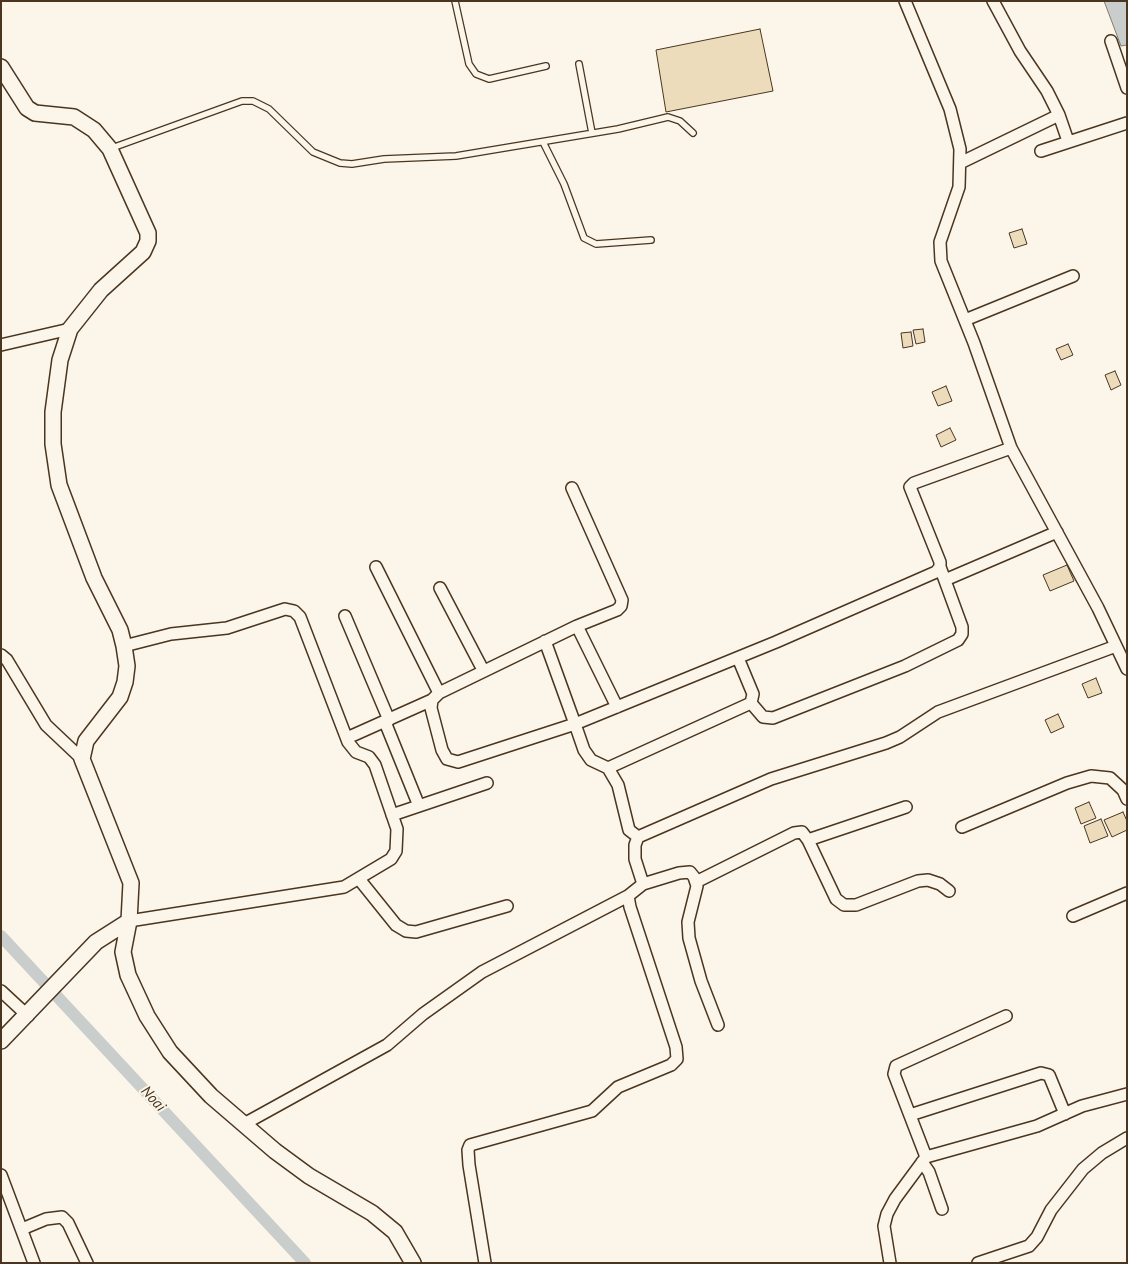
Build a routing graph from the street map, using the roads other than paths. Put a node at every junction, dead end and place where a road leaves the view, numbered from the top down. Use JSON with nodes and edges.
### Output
{"nodes":[{"id":1,"x":455,"y":1,"type":"edge"},
{"id":2,"x":905,"y":1,"type":"edge"},
{"id":3,"x":993,"y":1,"type":"edge"},
{"id":4,"x":1111,"y":41,"type":"dead end"},
{"id":5,"x":579,"y":64,"type":"dead end"},
{"id":6,"x":546,"y":66,"type":"dead end"},
{"id":7,"x":1,"y":67,"type":"edge"},
{"id":8,"x":1127,"y":88,"type":"edge"},
{"id":9,"x":1059,"y":116,"type":"junction"},
{"id":10,"x":1127,"y":123,"type":"edge"},
{"id":11,"x":592,"y":133,"type":"junction"},
{"id":12,"x":693,"y":133,"type":"dead end"},
{"id":13,"x":1068,"y":141,"type":"junction"},
{"id":14,"x":543,"y":142,"type":"junction"},
{"id":15,"x":110,"y":149,"type":"junction"},
{"id":16,"x":1041,"y":151,"type":"dead end"},
{"id":17,"x":960,"y":163,"type":"junction"},
{"id":18,"x":651,"y":240,"type":"dead end"},
{"id":19,"x":1073,"y":276,"type":"dead end"},
{"id":20,"x":965,"y":320,"type":"junction"},
{"id":21,"x":70,"y":329,"type":"junction"},
{"id":22,"x":1,"y":345,"type":"edge"},
{"id":23,"x":1010,"y":448,"type":"junction"},
{"id":24,"x":572,"y":488,"type":"dead end"},
{"id":25,"x":1056,"y":532,"type":"junction"},
{"id":26,"x":376,"y":567,"type":"dead end"},
{"id":27,"x":940,"y":567,"type":"junction"},
{"id":28,"x":946,"y":580,"type":"junction"},
{"id":29,"x":440,"y":588,"type":"dead end"},
{"id":30,"x":345,"y":616,"type":"dead end"},
{"id":31,"x":576,"y":626,"type":"junction"},
{"id":32,"x":545,"y":641,"type":"junction"},
{"id":33,"x":124,"y":646,"type":"junction"},
{"id":34,"x":1116,"y":646,"type":"junction"},
{"id":35,"x":1,"y":655,"type":"edge"},
{"id":36,"x":738,"y":658,"type":"junction"},
{"id":37,"x":1127,"y":669,"type":"edge"},
{"id":38,"x":483,"y":670,"type":"junction"},
{"id":39,"x":436,"y":697,"type":"junction"},
{"id":40,"x":751,"y":704,"type":"junction"},
{"id":41,"x":617,"y":707,"type":"junction"},
{"id":42,"x":387,"y":721,"type":"junction"},
{"id":43,"x":575,"y":724,"type":"junction"},
{"id":44,"x":347,"y":738,"type":"junction"},
{"id":45,"x":82,"y":759,"type":"junction"},
{"id":46,"x":608,"y":768,"type":"junction"},
{"id":47,"x":487,"y":783,"type":"dead end"},
{"id":48,"x":1127,"y":799,"type":"edge"},
{"id":49,"x":419,"y":806,"type":"junction"},
{"id":50,"x":906,"y":807,"type":"dead end"},
{"id":51,"x":392,"y":815,"type":"junction"},
{"id":52,"x":962,"y":828,"type":"dead end"},
{"id":53,"x":638,"y":837,"type":"junction"},
{"id":54,"x":808,"y":840,"type":"junction"},
{"id":55,"x":359,"y":879,"type":"junction"},
{"id":56,"x":696,"y":882,"type":"junction"},
{"id":57,"x":643,"y":884,"type":"junction"},
{"id":58,"x":949,"y":891,"type":"dead end"},
{"id":59,"x":1127,"y":893,"type":"edge"},
{"id":60,"x":628,"y":896,"type":"junction"},
{"id":61,"x":506,"y":906,"type":"dead end"},
{"id":62,"x":1074,"y":916,"type":"dead end"},
{"id":63,"x":129,"y":921,"type":"junction"},
{"id":64,"x":1,"y":991,"type":"edge"},
{"id":65,"x":30,"y":1013,"type":"junction"},
{"id":66,"x":1006,"y":1016,"type":"dead end"},
{"id":67,"x":718,"y":1025,"type":"dead end"},
{"id":68,"x":1,"y":1041,"type":"edge"},
{"id":69,"x":1127,"y":1094,"type":"edge"},
{"id":70,"x":1065,"y":1114,"type":"junction"},
{"id":71,"x":910,"y":1115,"type":"junction"},
{"id":72,"x":244,"y":1124,"type":"junction"},
{"id":73,"x":1127,"y":1138,"type":"edge"},
{"id":74,"x":924,"y":1160,"type":"junction"},
{"id":75,"x":1,"y":1175,"type":"edge"},
{"id":76,"x":942,"y":1209,"type":"dead end"},
{"id":77,"x":22,"y":1229,"type":"junction"},
{"id":78,"x":34,"y":1263,"type":"edge"},
{"id":79,"x":86,"y":1263,"type":"edge"},
{"id":80,"x":414,"y":1263,"type":"edge"},
{"id":81,"x":485,"y":1263,"type":"edge"},
{"id":82,"x":890,"y":1263,"type":"edge"},
{"id":83,"x":978,"y":1263,"type":"edge"}],
"edges":[{"from":1,"to":6,"type":"lane"},
{"from":2,"to":17,"type":"street"},
{"from":3,"to":9,"type":"street"},
{"from":4,"to":8,"type":"street"},
{"from":5,"to":11,"type":"lane"},
{"from":7,"to":15,"type":"street"},
{"from":9,"to":13,"type":"street"},
{"from":9,"to":17,"type":"street"},
{"from":10,"to":13,"type":"street"},
{"from":11,"to":12,"type":"lane"},
{"from":11,"to":14,"type":"lane"},
{"from":13,"to":16,"type":"street"},
{"from":14,"to":15,"type":"lane"},
{"from":14,"to":18,"type":"lane"},
{"from":15,"to":21,"type":"street"},
{"from":17,"to":20,"type":"street"},
{"from":19,"to":20,"type":"street"},
{"from":20,"to":23,"type":"street"},
{"from":21,"to":22,"type":"street"},
{"from":21,"to":33,"type":"street"},
{"from":23,"to":25,"type":"street"},
{"from":23,"to":27,"type":"street"},
{"from":24,"to":31,"type":"street"},
{"from":25,"to":28,"type":"street"},
{"from":25,"to":34,"type":"street"},
{"from":26,"to":39,"type":"street"},
{"from":27,"to":28,"type":"street"},
{"from":27,"to":36,"type":"street"},
{"from":28,"to":40,"type":"street"},
{"from":29,"to":38,"type":"street"},
{"from":30,"to":42,"type":"street"},
{"from":31,"to":32,"type":"street"},
{"from":31,"to":41,"type":"street"},
{"from":32,"to":38,"type":"street"},
{"from":32,"to":43,"type":"street"},
{"from":33,"to":44,"type":"street"},
{"from":33,"to":45,"type":"street"},
{"from":34,"to":37,"type":"street"},
{"from":34,"to":53,"type":"street"},
{"from":35,"to":45,"type":"street"},
{"from":36,"to":40,"type":"street"},
{"from":36,"to":41,"type":"street"},
{"from":38,"to":39,"type":"street"},
{"from":39,"to":42,"type":"street"},
{"from":39,"to":43,"type":"street"},
{"from":40,"to":46,"type":"street"},
{"from":41,"to":43,"type":"street"},
{"from":42,"to":44,"type":"street"},
{"from":42,"to":49,"type":"street"},
{"from":43,"to":46,"type":"street"},
{"from":44,"to":51,"type":"street"},
{"from":45,"to":63,"type":"street"},
{"from":46,"to":53,"type":"street"},
{"from":47,"to":49,"type":"street"},
{"from":48,"to":52,"type":"street"},
{"from":49,"to":51,"type":"street"},
{"from":50,"to":54,"type":"street"},
{"from":51,"to":55,"type":"street"},
{"from":53,"to":57,"type":"street"},
{"from":54,"to":56,"type":"street"},
{"from":54,"to":58,"type":"street"},
{"from":55,"to":61,"type":"street"},
{"from":55,"to":63,"type":"street"},
{"from":56,"to":57,"type":"street"},
{"from":56,"to":67,"type":"street"},
{"from":57,"to":60,"type":"street"},
{"from":59,"to":62,"type":"street"},
{"from":60,"to":72,"type":"street"},
{"from":60,"to":81,"type":"street"},
{"from":63,"to":65,"type":"street"},
{"from":63,"to":72,"type":"street"},
{"from":64,"to":65,"type":"street"},
{"from":65,"to":68,"type":"street"},
{"from":66,"to":71,"type":"street"},
{"from":69,"to":70,"type":"street"},
{"from":70,"to":71,"type":"street"},
{"from":70,"to":74,"type":"street"},
{"from":71,"to":74,"type":"street"},
{"from":72,"to":80,"type":"street"},
{"from":73,"to":83,"type":"street"},
{"from":74,"to":76,"type":"street"},
{"from":74,"to":82,"type":"street"},
{"from":75,"to":77,"type":"street"},
{"from":77,"to":78,"type":"street"},
{"from":77,"to":79,"type":"street"}]}
